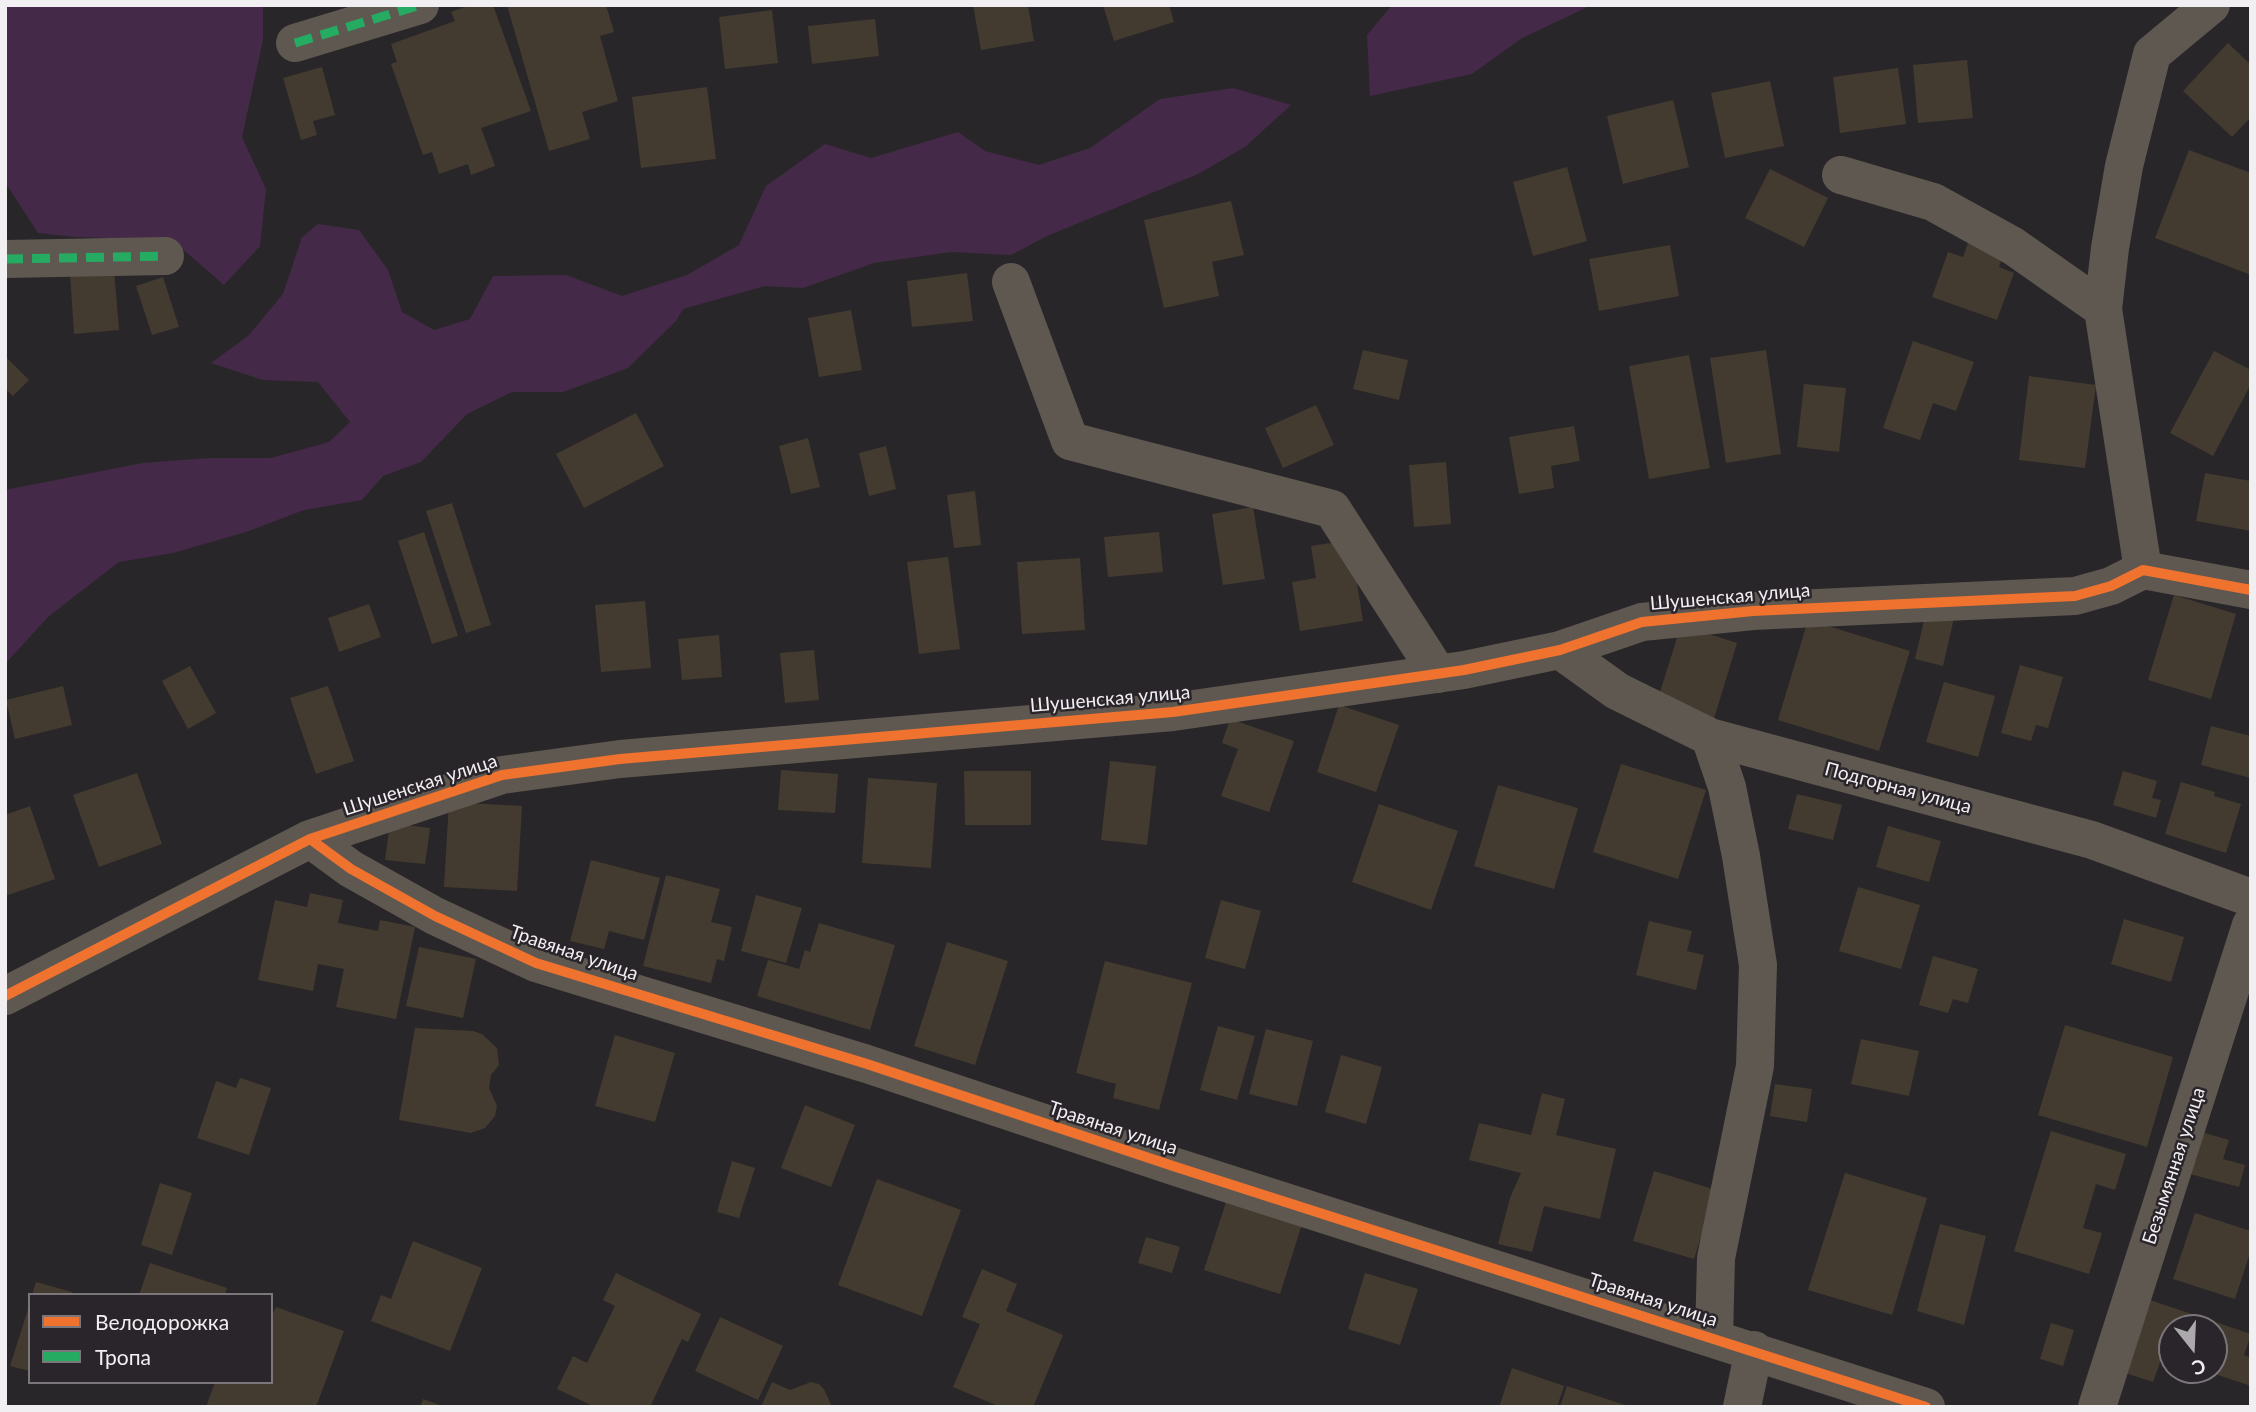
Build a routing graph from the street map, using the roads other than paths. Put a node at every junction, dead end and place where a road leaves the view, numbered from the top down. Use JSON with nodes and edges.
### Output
{"nodes":[{"id":1,"x":420,"y":5,"type":"edge"},
{"id":2,"x":2211,"y":5,"type":"edge"},
{"id":3,"x":295,"y":43,"type":"dead end"},
{"id":4,"x":1841,"y":175,"type":"dead end"},
{"id":5,"x":165,"y":256,"type":"dead end"},
{"id":6,"x":5,"y":259,"type":"edge"},
{"id":7,"x":1011,"y":282,"type":"dead end"},
{"id":8,"x":2103,"y":309,"type":"junction"},
{"id":9,"x":2143,"y":570,"type":"junction"},
{"id":10,"x":2251,"y":590,"type":"edge"},
{"id":11,"x":1560,"y":650,"type":"junction"},
{"id":12,"x":1438,"y":674,"type":"junction"},
{"id":13,"x":1710,"y":737,"type":"junction"},
{"id":14,"x":310,"y":839,"type":"junction"},
{"id":15,"x":2251,"y":898,"type":"edge"},
{"id":16,"x":2251,"y":925,"type":"edge"},
{"id":17,"x":5,"y":996,"type":"edge"},
{"id":18,"x":1714,"y":1338,"type":"junction"},
{"id":19,"x":1754,"y":1350,"type":"junction"},
{"id":20,"x":1742,"y":1407,"type":"edge"},
{"id":21,"x":1926,"y":1407,"type":"edge"},
{"id":22,"x":2096,"y":1407,"type":"edge"}],
"edges":[{"from":1,"to":3,"type":"street"},
{"from":2,"to":8,"type":"street"},
{"from":4,"to":8,"type":"street"},
{"from":5,"to":6,"type":"street"},
{"from":7,"to":12,"type":"street"},
{"from":8,"to":9,"type":"street"},
{"from":9,"to":10,"type":"street"},
{"from":9,"to":11,"type":"street","name":"Шушенская улица"},
{"from":11,"to":12,"type":"street","name":"Шушенская улица"},
{"from":11,"to":13,"type":"street","name":"Подгорная улица"},
{"from":12,"to":14,"type":"street","name":"Шушенская улица"},
{"from":13,"to":15,"type":"street","name":"Подгорная улица"},
{"from":13,"to":18,"type":"street"},
{"from":14,"to":17,"type":"street","name":"Шушенская улица"},
{"from":14,"to":18,"type":"street","name":"Травяная улица"},
{"from":16,"to":22,"type":"street","name":"Безымянная улица"},
{"from":18,"to":19,"type":"street","name":"Травяная улица"},
{"from":19,"to":20,"type":"street"},
{"from":19,"to":21,"type":"street","name":"Травяная улица"}]}
